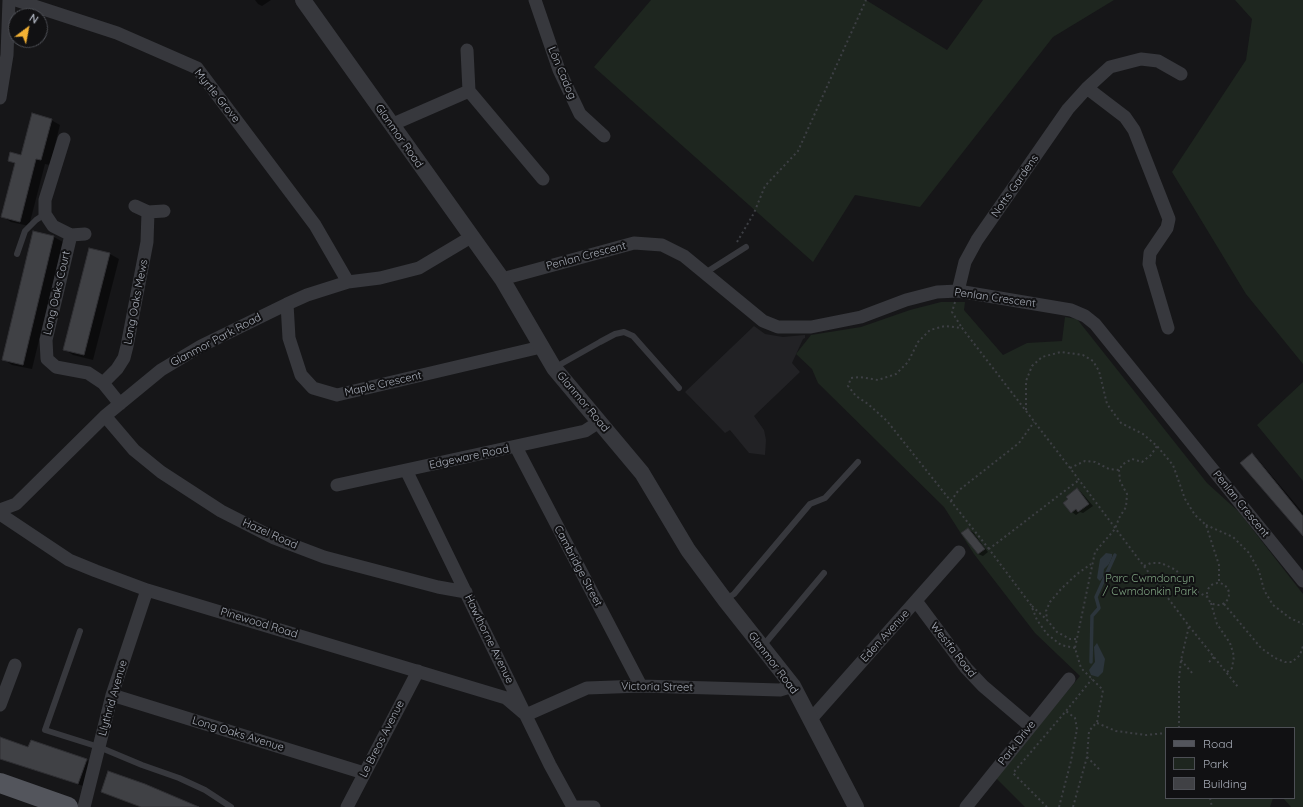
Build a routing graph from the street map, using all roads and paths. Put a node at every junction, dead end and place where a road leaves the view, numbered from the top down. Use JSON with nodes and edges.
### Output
{"nodes":[{"id":1,"x":9,"y":0,"type":"edge"},
{"id":2,"x":16,"y":0,"type":"edge"},
{"id":3,"x":303,"y":0,"type":"edge"},
{"id":4,"x":535,"y":0,"type":"edge"},
{"id":5,"x":866,"y":0,"type":"edge"},
{"id":6,"x":467,"y":50,"type":"dead end"},
{"id":7,"x":1181,"y":74,"type":"dead end"},
{"id":8,"x":1087,"y":88,"type":"junction"},
{"id":9,"x":469,"y":91,"type":"junction"},
{"id":10,"x":0,"y":98,"type":"edge"},
{"id":11,"x":391,"y":125,"type":"junction"},
{"id":12,"x":604,"y":136,"type":"dead end"},
{"id":13,"x":64,"y":139,"type":"dead end"},
{"id":14,"x":543,"y":179,"type":"dead end"},
{"id":15,"x":135,"y":206,"type":"dead end"},
{"id":16,"x":164,"y":211,"type":"dead end"},
{"id":17,"x":148,"y":212,"type":"junction"},
{"id":18,"x":45,"y":214,"type":"junction"},
{"id":19,"x":85,"y":234,"type":"dead end"},
{"id":20,"x":71,"y":235,"type":"junction"},
{"id":21,"x":471,"y":237,"type":"junction"},
{"id":22,"x":746,"y":247,"type":"dead end"},
{"id":23,"x":17,"y":254,"type":"dead end"},
{"id":24,"x":728,"y":257,"type":"junction"},
{"id":25,"x":705,"y":273,"type":"junction"},
{"id":26,"x":502,"y":279,"type":"junction"},
{"id":27,"x":348,"y":282,"type":"junction"},
{"id":28,"x":958,"y":292,"type":"junction"},
{"id":29,"x":287,"y":304,"type":"junction"},
{"id":30,"x":962,"y":328,"type":"junction"},
{"id":31,"x":1168,"y":328,"type":"dead end"},
{"id":32,"x":541,"y":347,"type":"junction"},
{"id":33,"x":554,"y":368,"type":"junction"},
{"id":34,"x":103,"y":383,"type":"junction"},
{"id":35,"x":679,"y":388,"type":"dead end"},
{"id":36,"x":120,"y":404,"type":"junction"},
{"id":37,"x":1026,"y":412,"type":"junction"},
{"id":38,"x":105,"y":416,"type":"junction"},
{"id":39,"x":599,"y":422,"type":"junction"},
{"id":40,"x":1034,"y":422,"type":"junction"},
{"id":41,"x":1157,"y":446,"type":"junction"},
{"id":42,"x":516,"y":447,"type":"junction"},
{"id":43,"x":858,"y":462,"type":"dead end"},
{"id":44,"x":1070,"y":468,"type":"junction"},
{"id":45,"x":406,"y":470,"type":"junction"},
{"id":46,"x":1119,"y":470,"type":"junction"},
{"id":47,"x":1078,"y":480,"type":"junction"},
{"id":48,"x":337,"y":485,"type":"dead end"},
{"id":49,"x":951,"y":501,"type":"junction"},
{"id":50,"x":0,"y":510,"type":"edge"},
{"id":51,"x":0,"y":514,"type":"edge"},
{"id":52,"x":1206,"y":525,"type":"junction"},
{"id":53,"x":1116,"y":529,"type":"junction"},
{"id":54,"x":989,"y":549,"type":"junction"},
{"id":55,"x":959,"y":552,"type":"dead end"},
{"id":56,"x":1092,"y":563,"type":"junction"},
{"id":57,"x":1144,"y":566,"type":"junction"},
{"id":58,"x":824,"y":573,"type":"dead end"},
{"id":59,"x":1303,"y":581,"type":"edge"},
{"id":60,"x":1219,"y":583,"type":"junction"},
{"id":61,"x":147,"y":590,"type":"junction"},
{"id":62,"x":466,"y":592,"type":"junction"},
{"id":63,"x":1207,"y":597,"type":"junction"},
{"id":64,"x":725,"y":600,"type":"junction"},
{"id":65,"x":916,"y":602,"type":"junction"},
{"id":66,"x":1211,"y":603,"type":"junction"},
{"id":67,"x":1224,"y":604,"type":"junction"},
{"id":68,"x":1031,"y":605,"type":"junction"},
{"id":69,"x":1047,"y":620,"type":"junction"},
{"id":70,"x":1303,"y":624,"type":"edge"},
{"id":71,"x":1189,"y":626,"type":"junction"},
{"id":72,"x":80,"y":631,"type":"dead end"},
{"id":73,"x":1076,"y":639,"type":"junction"},
{"id":74,"x":1303,"y":646,"type":"edge"},
{"id":75,"x":762,"y":647,"type":"junction"},
{"id":76,"x":1075,"y":648,"type":"junction"},
{"id":77,"x":1214,"y":657,"type":"junction"},
{"id":78,"x":1181,"y":660,"type":"junction"},
{"id":79,"x":1209,"y":662,"type":"dead end"},
{"id":80,"x":15,"y":665,"type":"dead end"},
{"id":81,"x":418,"y":671,"type":"junction"},
{"id":82,"x":1226,"y":673,"type":"junction"},
{"id":83,"x":1194,"y":674,"type":"dead end"},
{"id":84,"x":1069,"y":679,"type":"dead end"},
{"id":85,"x":1092,"y":679,"type":"junction"},
{"id":86,"x":641,"y":686,"type":"junction"},
{"id":87,"x":793,"y":686,"type":"junction"},
{"id":88,"x":1238,"y":687,"type":"dead end"},
{"id":89,"x":112,"y":695,"type":"junction"},
{"id":90,"x":0,"y":705,"type":"edge"},
{"id":91,"x":1066,"y":711,"type":"junction"},
{"id":92,"x":526,"y":715,"type":"junction"},
{"id":93,"x":811,"y":719,"type":"junction"},
{"id":94,"x":1097,"y":722,"type":"junction"},
{"id":95,"x":1030,"y":726,"type":"junction"},
{"id":96,"x":1179,"y":727,"type":"edge"},
{"id":97,"x":1165,"y":733,"type":"edge"},
{"id":98,"x":99,"y":747,"type":"junction"},
{"id":99,"x":1087,"y":757,"type":"junction"},
{"id":100,"x":1100,"y":770,"type":"dead end"},
{"id":101,"x":364,"y":773,"type":"junction"},
{"id":102,"x":0,"y":783,"type":"edge"},
{"id":103,"x":68,"y":807,"type":"edge"},
{"id":104,"x":84,"y":807,"type":"edge"},
{"id":105,"x":231,"y":807,"type":"edge"},
{"id":106,"x":347,"y":807,"type":"edge"},
{"id":107,"x":573,"y":807,"type":"edge"},
{"id":108,"x":594,"y":807,"type":"edge"},
{"id":109,"x":856,"y":807,"type":"edge"},
{"id":110,"x":966,"y":807,"type":"edge"},
{"id":111,"x":1047,"y":807,"type":"edge"},
{"id":112,"x":1058,"y":807,"type":"edge"},
{"id":113,"x":1074,"y":807,"type":"edge"}],
"edges":[{"from":1,"to":10,"type":"street"},
{"from":2,"to":27,"type":"street","name":"Myrtle Grove"},
{"from":3,"to":11,"type":"street","name":"Glanmor Road"},
{"from":4,"to":12,"type":"street","name":"Lôn Cadog"},
{"from":5,"to":24,"type":"path"},
{"from":6,"to":9,"type":"street"},
{"from":7,"to":8,"type":"street","name":"Notts Gardens"},
{"from":8,"to":28,"type":"street","name":"Notts Gardens"},
{"from":8,"to":31,"type":"street"},
{"from":9,"to":11,"type":"street"},
{"from":9,"to":14,"type":"street"},
{"from":11,"to":21,"type":"street","name":"Glanmor Road"},
{"from":13,"to":18,"type":"street"},
{"from":15,"to":17,"type":"street"},
{"from":16,"to":17,"type":"street"},
{"from":17,"to":34,"type":"street","name":"Long Oaks Mews"},
{"from":18,"to":20,"type":"street"},
{"from":18,"to":23,"type":"lane"},
{"from":19,"to":20,"type":"street"},
{"from":20,"to":34,"type":"street","name":"Long Oaks Court"},
{"from":21,"to":26,"type":"street","name":"Glanmor Road"},
{"from":21,"to":27,"type":"street","name":"Glanmor Park Road"},
{"from":22,"to":24,"type":"lane"},
{"from":24,"to":25,"type":"lane"},
{"from":25,"to":26,"type":"street","name":"Penlan Crescent"},
{"from":25,"to":28,"type":"street","name":"Penlan Crescent"},
{"from":26,"to":32,"type":"street","name":"Glanmor Road"},
{"from":27,"to":29,"type":"street","name":"Glanmor Park Road"},
{"from":28,"to":30,"type":"path"},
{"from":28,"to":59,"type":"street","name":"Penlan Crescent"},
{"from":29,"to":32,"type":"street","name":"Maple Crescent"},
{"from":29,"to":36,"type":"street","name":"Glanmor Park Road"},
{"from":30,"to":37,"type":"path"},
{"from":30,"to":49,"type":"path"},
{"from":32,"to":33,"type":"street","name":"Glanmor Road"},
{"from":33,"to":35,"type":"lane"},
{"from":33,"to":39,"type":"street","name":"Glanmor Road"},
{"from":34,"to":36,"type":"street","name":"Long Oaks Court"},
{"from":36,"to":38,"type":"street","name":"Glanmor Park Road"},
{"from":37,"to":40,"type":"path"},
{"from":37,"to":41,"type":"path"},
{"from":38,"to":50,"type":"street","name":"Glanmor Park Road"},
{"from":38,"to":62,"type":"street","name":"Hazel Road"},
{"from":39,"to":42,"type":"street","name":"Edgeware Road"},
{"from":39,"to":64,"type":"street","name":"Glanmor Road"},
{"from":40,"to":44,"type":"path"},
{"from":40,"to":49,"type":"path"},
{"from":41,"to":46,"type":"path"},
{"from":41,"to":52,"type":"path"},
{"from":42,"to":45,"type":"street","name":"Edgeware Road"},
{"from":42,"to":86,"type":"street","name":"Cambridge Street"},
{"from":43,"to":64,"type":"lane"},
{"from":44,"to":46,"type":"path"},
{"from":44,"to":47,"type":"path"},
{"from":45,"to":48,"type":"street","name":"Edgeware Road"},
{"from":45,"to":62,"type":"street","name":"Hawthorne Avenue"},
{"from":46,"to":53,"type":"path"},
{"from":47,"to":53,"type":"path"},
{"from":47,"to":54,"type":"path"},
{"from":49,"to":54,"type":"path"},
{"from":51,"to":61,"type":"street","name":"Pinewood Road"},
{"from":52,"to":60,"type":"path"},
{"from":52,"to":70,"type":"path"},
{"from":53,"to":56,"type":"path"},
{"from":53,"to":57,"type":"path"},
{"from":54,"to":68,"type":"path"},
{"from":55,"to":65,"type":"street","name":"Eden Avenue"},
{"from":56,"to":69,"type":"path"},
{"from":56,"to":73,"type":"path"},
{"from":57,"to":63,"type":"path"},
{"from":57,"to":71,"type":"path"},
{"from":58,"to":75,"type":"lane"},
{"from":60,"to":63,"type":"path"},
{"from":60,"to":67,"type":"path"},
{"from":61,"to":81,"type":"street","name":"Pinewood Road"},
{"from":61,"to":89,"type":"street","name":"Llythrid Avenue"},
{"from":62,"to":92,"type":"street","name":"Hawthorne Avenue"},
{"from":63,"to":66,"type":"path"},
{"from":64,"to":75,"type":"street","name":"Glanmor Road"},
{"from":65,"to":93,"type":"street","name":"Eden Avenue"},
{"from":65,"to":95,"type":"street","name":"Westfa Road"},
{"from":66,"to":67,"type":"path"},
{"from":66,"to":82,"type":"path"},
{"from":67,"to":74,"type":"path"},
{"from":68,"to":69,"type":"path"},
{"from":68,"to":76,"type":"path"},
{"from":69,"to":73,"type":"path"},
{"from":71,"to":77,"type":"path"},
{"from":71,"to":78,"type":"path"},
{"from":72,"to":98,"type":"lane"},
{"from":73,"to":76,"type":"path"},
{"from":75,"to":87,"type":"street","name":"Glanmor Road"},
{"from":76,"to":85,"type":"path"},
{"from":77,"to":79,"type":"path"},
{"from":77,"to":82,"type":"path"},
{"from":78,"to":83,"type":"path"},
{"from":78,"to":96,"type":"path"},
{"from":80,"to":90,"type":"street"},
{"from":81,"to":92,"type":"street","name":"Pinewood Road"},
{"from":81,"to":101,"type":"street","name":"Le Breos Avenue"},
{"from":82,"to":88,"type":"path"},
{"from":84,"to":95,"type":"street","name":"Park Drive"},
{"from":85,"to":91,"type":"path"},
{"from":85,"to":94,"type":"path"},
{"from":86,"to":87,"type":"street","name":"Victoria Street"},
{"from":86,"to":92,"type":"street","name":"Victoria Street"},
{"from":87,"to":93,"type":"street","name":"Glanmor Road"},
{"from":89,"to":98,"type":"street","name":"Llythrid Avenue"},
{"from":89,"to":101,"type":"street","name":"Long Oaks Avenue"},
{"from":91,"to":111,"type":"path"},
{"from":91,"to":112,"type":"path"},
{"from":92,"to":107,"type":"street","name":"Hawthorne Avenue"},
{"from":93,"to":109,"type":"street","name":"Glanmor Road"},
{"from":94,"to":97,"type":"path"},
{"from":94,"to":99,"type":"path"},
{"from":95,"to":110,"type":"street","name":"Park Drive"},
{"from":98,"to":104,"type":"street","name":"Llythrid Avenue"},
{"from":98,"to":105,"type":"lane"},
{"from":99,"to":100,"type":"path"},
{"from":99,"to":113,"type":"path"},
{"from":101,"to":106,"type":"street","name":"Le Breos Avenue"},
{"from":102,"to":103,"type":"main road"},
{"from":107,"to":108,"type":"street"}]}
